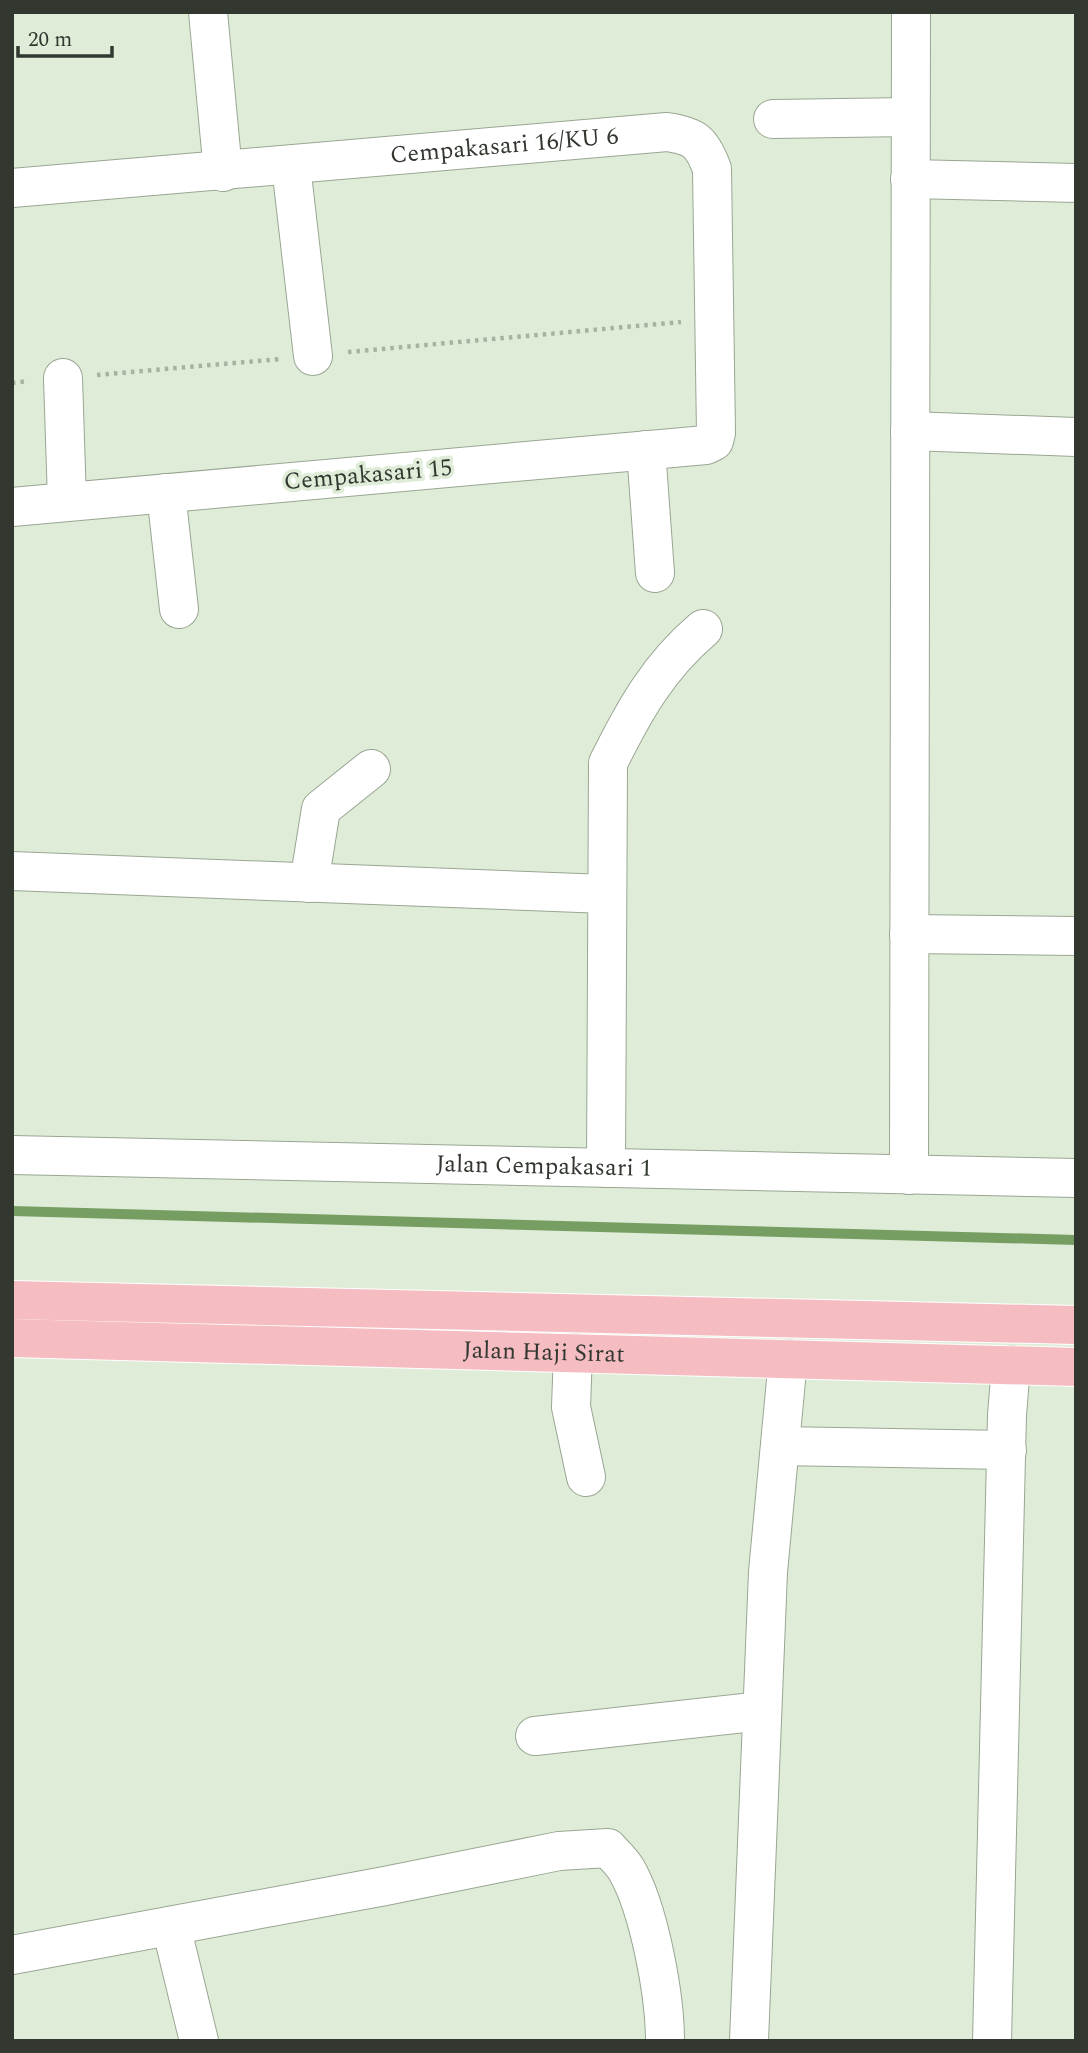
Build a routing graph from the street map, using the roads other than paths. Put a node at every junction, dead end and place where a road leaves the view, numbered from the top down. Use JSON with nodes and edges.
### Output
{"nodes":[{"id":1,"x":208,"y":12,"type":"edge"},
{"id":2,"x":911,"y":12,"type":"edge"},
{"id":3,"x":910,"y":117,"type":"junction"},
{"id":4,"x":773,"y":119,"type":"dead end"},
{"id":5,"x":291,"y":166,"type":"junction"},
{"id":6,"x":223,"y":172,"type":"junction"},
{"id":7,"x":910,"y":180,"type":"junction"},
{"id":8,"x":1076,"y":183,"type":"edge"},
{"id":9,"x":12,"y":188,"type":"edge"},
{"id":10,"x":313,"y":356,"type":"road end"},
{"id":11,"x":63,"y":378,"type":"road end"},
{"id":12,"x":910,"y":431,"type":"junction"},
{"id":13,"x":716,"y":433,"type":"joint"},
{"id":14,"x":1076,"y":437,"type":"edge"},
{"id":15,"x":646,"y":450,"type":"junction"},
{"id":16,"x":166,"y":493,"type":"junction"},
{"id":17,"x":68,"y":501,"type":"junction"},
{"id":18,"x":12,"y":507,"type":"edge"},
{"id":19,"x":655,"y":573,"type":"dead end"},
{"id":20,"x":179,"y":609,"type":"dead end"},
{"id":21,"x":703,"y":629,"type":"dead end"},
{"id":22,"x":371,"y":769,"type":"dead end"},
{"id":23,"x":12,"y":871,"type":"edge"},
{"id":24,"x":309,"y":883,"type":"junction"},
{"id":25,"x":606,"y":894,"type":"junction"},
{"id":26,"x":909,"y":934,"type":"junction"},
{"id":27,"x":1076,"y":936,"type":"edge"},
{"id":28,"x":12,"y":1155,"type":"edge"},
{"id":29,"x":606,"y":1168,"type":"junction"},
{"id":30,"x":909,"y":1175,"type":"junction"},
{"id":31,"x":1076,"y":1178,"type":"edge"},
{"id":32,"x":12,"y":1300,"type":"edge"},
{"id":33,"x":1076,"y":1325,"type":"edge"},
{"id":34,"x":12,"y":1338,"type":"edge"},
{"id":35,"x":573,"y":1353,"type":"junction"},
{"id":36,"x":788,"y":1359,"type":"junction"},
{"id":37,"x":1011,"y":1365,"type":"junction"},
{"id":38,"x":1076,"y":1367,"type":"edge"},
{"id":39,"x":780,"y":1446,"type":"junction"},
{"id":40,"x":1007,"y":1450,"type":"junction"},
{"id":41,"x":586,"y":1477,"type":"dead end"},
{"id":42,"x":762,"y":1710,"type":"junction"},
{"id":43,"x":534,"y":1736,"type":"dead end"},
{"id":44,"x":171,"y":1926,"type":"junction"},
{"id":45,"x":12,"y":1955,"type":"edge"},
{"id":46,"x":199,"y":2041,"type":"edge"},
{"id":47,"x":665,"y":2041,"type":"edge"},
{"id":48,"x":749,"y":2041,"type":"edge"},
{"id":49,"x":992,"y":2041,"type":"edge"}],
"edges":[{"from":1,"to":6,"type":"street"},
{"from":2,"to":3,"type":"street"},
{"from":3,"to":4,"type":"street"},
{"from":3,"to":7,"type":"street"},
{"from":5,"to":6,"type":"street","name":"Cempakasari 16/KU 6"},
{"from":5,"to":10,"type":"street"},
{"from":5,"to":13,"type":"street","name":"Cempakasari 16/KU 6"},
{"from":6,"to":9,"type":"street","name":"Cempakasari 16/KU 6"},
{"from":7,"to":8,"type":"street"},
{"from":7,"to":12,"type":"street"},
{"from":11,"to":17,"type":"street"},
{"from":12,"to":14,"type":"street"},
{"from":12,"to":26,"type":"street"},
{"from":13,"to":15,"type":"street","name":"Cempakasari 15"},
{"from":15,"to":16,"type":"street","name":"Cempakasari 15"},
{"from":15,"to":19,"type":"street"},
{"from":16,"to":17,"type":"street","name":"Cempakasari 15"},
{"from":16,"to":20,"type":"street"},
{"from":17,"to":18,"type":"street","name":"Cempakasari 15"},
{"from":21,"to":25,"type":"street"},
{"from":22,"to":24,"type":"street"},
{"from":23,"to":24,"type":"street"},
{"from":24,"to":25,"type":"street"},
{"from":25,"to":29,"type":"street"},
{"from":26,"to":27,"type":"street"},
{"from":26,"to":30,"type":"street"},
{"from":28,"to":29,"type":"street","name":"Jalan Cempakasari 1"},
{"from":29,"to":30,"type":"street","name":"Jalan Cempakasari 1"},
{"from":30,"to":31,"type":"street","name":"Jalan Cempakasari 1"},
{"from":32,"to":33,"type":"main road","name":"Jalan Haji Sirat"},
{"from":34,"to":35,"type":"main road","name":"Jalan Haji Sirat"},
{"from":35,"to":36,"type":"main road","name":"Jalan Haji Sirat"},
{"from":35,"to":41,"type":"street"},
{"from":36,"to":37,"type":"main road","name":"Jalan Haji Sirat"},
{"from":36,"to":39,"type":"street"},
{"from":37,"to":38,"type":"main road","name":"Jalan Haji Sirat"},
{"from":37,"to":40,"type":"street"},
{"from":39,"to":40,"type":"street"},
{"from":39,"to":42,"type":"street"},
{"from":40,"to":49,"type":"street"},
{"from":42,"to":43,"type":"street"},
{"from":42,"to":48,"type":"street"},
{"from":44,"to":45,"type":"street"},
{"from":44,"to":46,"type":"street"},
{"from":44,"to":47,"type":"street"}]}
